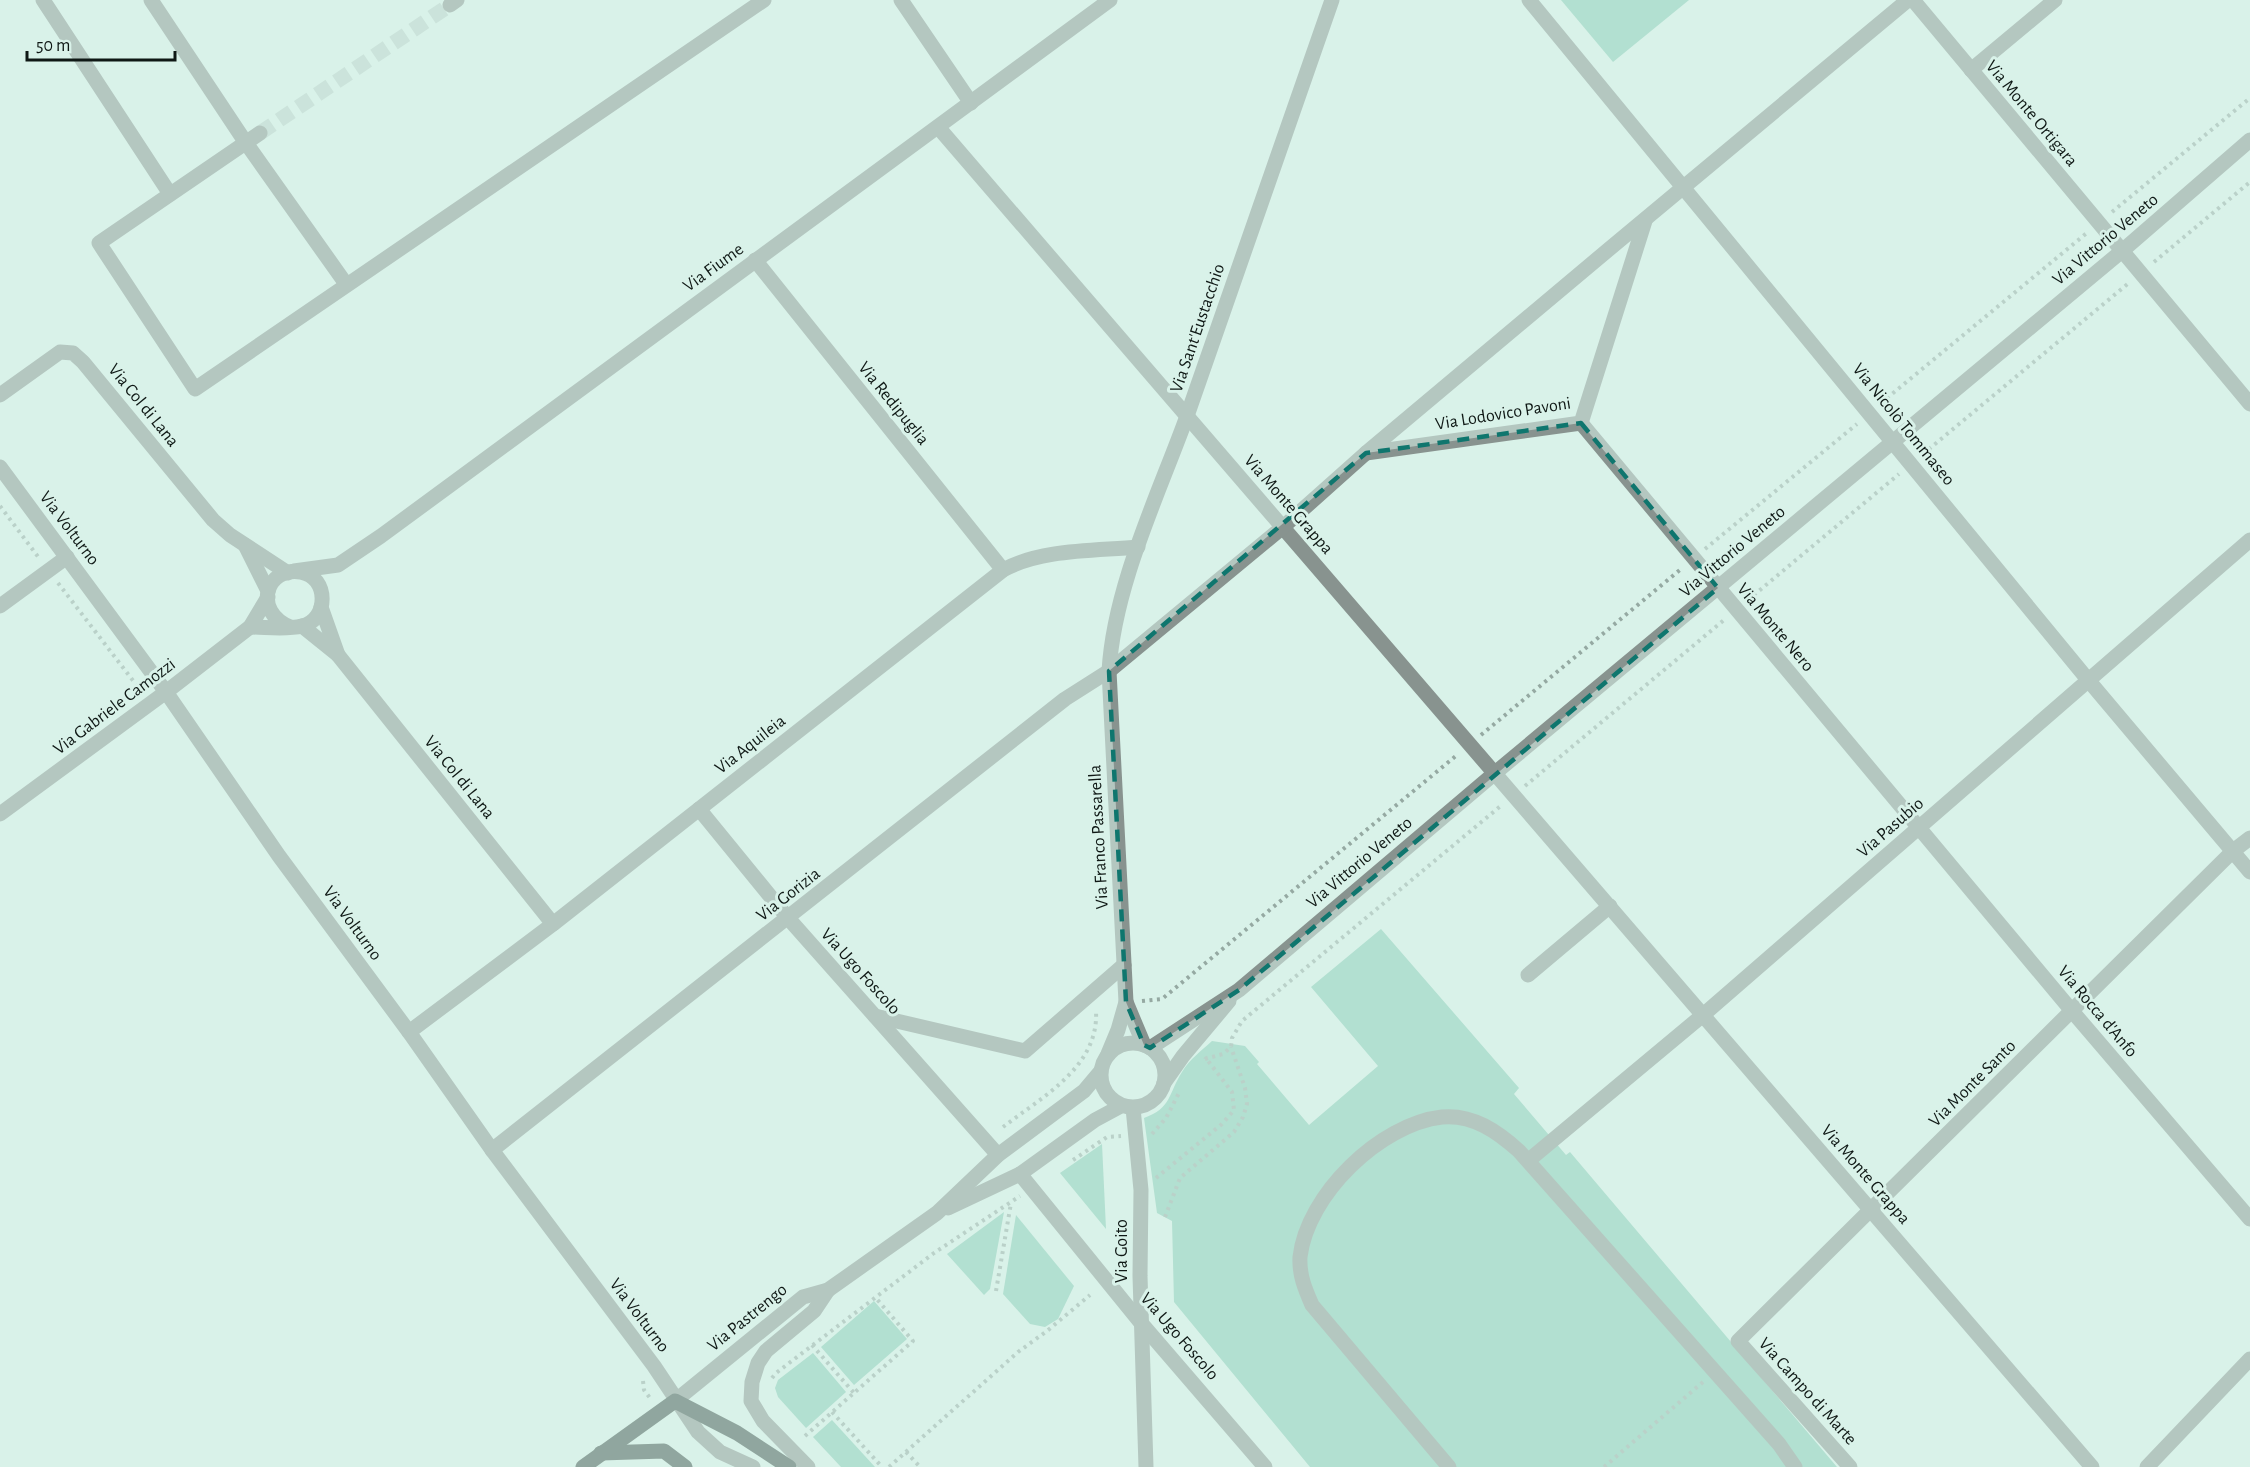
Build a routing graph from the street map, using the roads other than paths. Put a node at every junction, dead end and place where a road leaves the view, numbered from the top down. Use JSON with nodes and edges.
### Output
{"nodes":[{"id":1,"x":43,"y":0,"type":"edge"},
{"id":2,"x":151,"y":0,"type":"edge"},
{"id":3,"x":764,"y":0,"type":"edge"},
{"id":4,"x":901,"y":0,"type":"edge"},
{"id":5,"x":1110,"y":0,"type":"edge"},
{"id":6,"x":1332,"y":0,"type":"edge"},
{"id":7,"x":1529,"y":0,"type":"edge"},
{"id":8,"x":1911,"y":0,"type":"edge"},
{"id":9,"x":2055,"y":0,"type":"edge"},
{"id":10,"x":1971,"y":70,"type":"junction"},
{"id":11,"x":971,"y":103,"type":"junction"},
{"id":12,"x":938,"y":128,"type":"junction"},
{"id":13,"x":260,"y":133,"type":"tunnel mouth"},
{"id":14,"x":2250,"y":140,"type":"edge"},
{"id":15,"x":246,"y":143,"type":"junction"},
{"id":16,"x":1684,"y":189,"type":"junction"},
{"id":17,"x":170,"y":194,"type":"junction"},
{"id":18,"x":1645,"y":220,"type":"junction"},
{"id":19,"x":2122,"y":251,"type":"junction"},
{"id":20,"x":755,"y":260,"type":"junction"},
{"id":21,"x":346,"y":284,"type":"junction"},
{"id":22,"x":0,"y":396,"type":"edge"},
{"id":23,"x":2250,"y":404,"type":"edge"},
{"id":24,"x":1186,"y":416,"type":"junction"},
{"id":25,"x":1581,"y":423,"type":"junction"},
{"id":26,"x":1894,"y":442,"type":"junction"},
{"id":27,"x":1366,"y":453,"type":"junction"},
{"id":28,"x":0,"y":467,"type":"edge"},
{"id":29,"x":1283,"y":527,"type":"junction"},
{"id":30,"x":2250,"y":540,"type":"edge"},
{"id":31,"x":245,"y":545,"type":"junction"},
{"id":32,"x":1138,"y":547,"type":"junction"},
{"id":33,"x":67,"y":557,"type":"junction"},
{"id":34,"x":338,"y":565,"type":"junction"},
{"id":35,"x":1003,"y":570,"type":"junction"},
{"id":36,"x":291,"y":572,"type":"junction"},
{"id":37,"x":1718,"y":588,"type":"junction"},
{"id":38,"x":268,"y":594,"type":"junction"},
{"id":39,"x":322,"y":604,"type":"junction"},
{"id":40,"x":0,"y":606,"type":"edge"},
{"id":41,"x":296,"y":626,"type":"junction"},
{"id":42,"x":250,"y":627,"type":"junction"},
{"id":43,"x":338,"y":655,"type":"junction"},
{"id":44,"x":1109,"y":671,"type":"junction"},
{"id":45,"x":2089,"y":681,"type":"junction"},
{"id":46,"x":166,"y":692,"type":"junction"},
{"id":47,"x":1495,"y":773,"type":"junction"},
{"id":48,"x":699,"y":809,"type":"junction"},
{"id":49,"x":0,"y":814,"type":"edge"},
{"id":50,"x":1919,"y":827,"type":"junction"},
{"id":51,"x":2250,"y":838,"type":"edge"},
{"id":52,"x":2233,"y":851,"type":"junction"},
{"id":53,"x":2250,"y":872,"type":"edge"},
{"id":54,"x":1610,"y":906,"type":"junction"},
{"id":55,"x":788,"y":918,"type":"junction"},
{"id":56,"x":553,"y":924,"type":"junction"},
{"id":57,"x":1124,"y":965,"type":"junction"},
{"id":58,"x":1528,"y":975,"type":"dead end"},
{"id":59,"x":1239,"y":990,"type":"junction"},
{"id":60,"x":1126,"y":1002,"type":"junction"},
{"id":61,"x":2072,"y":1011,"type":"junction"},
{"id":62,"x":1703,"y":1015,"type":"junction"},
{"id":63,"x":875,"y":1016,"type":"junction"},
{"id":64,"x":410,"y":1032,"type":"junction"},
{"id":65,"x":1147,"y":1046,"type":"junction"},
{"id":66,"x":1108,"y":1054,"type":"junction"},
{"id":67,"x":1100,"y":1071,"type":"junction"},
{"id":68,"x":1164,"y":1083,"type":"junction"},
{"id":69,"x":1127,"y":1107,"type":"junction"},
{"id":70,"x":492,"y":1150,"type":"junction"},
{"id":71,"x":998,"y":1155,"type":"junction"},
{"id":72,"x":1529,"y":1160,"type":"junction"},
{"id":73,"x":1020,"y":1174,"type":"junction"},
{"id":74,"x":1871,"y":1210,"type":"junction"},
{"id":75,"x":937,"y":1213,"type":"junction"},
{"id":76,"x":2250,"y":1219,"type":"edge"},
{"id":77,"x":828,"y":1290,"type":"junction"},
{"id":78,"x":1141,"y":1323,"type":"junction"},
{"id":79,"x":1738,"y":1341,"type":"joint"},
{"id":80,"x":2250,"y":1359,"type":"edge"},
{"id":81,"x":675,"y":1401,"type":"junction"},
{"id":82,"x":601,"y":1453,"type":"junction"},
{"id":83,"x":583,"y":1467,"type":"edge"},
{"id":84,"x":686,"y":1467,"type":"edge"},
{"id":85,"x":753,"y":1467,"type":"edge"},
{"id":86,"x":789,"y":1467,"type":"edge"},
{"id":87,"x":808,"y":1467,"type":"edge"},
{"id":88,"x":1146,"y":1467,"type":"edge"},
{"id":89,"x":1265,"y":1467,"type":"edge"},
{"id":90,"x":1449,"y":1467,"type":"edge"},
{"id":91,"x":1795,"y":1467,"type":"edge"},
{"id":92,"x":1850,"y":1467,"type":"edge"},
{"id":93,"x":2092,"y":1467,"type":"edge"},
{"id":94,"x":2147,"y":1467,"type":"edge"}],
"edges":[{"from":1,"to":17,"type":"street"},
{"from":2,"to":15,"type":"street"},
{"from":3,"to":21,"type":"street"},
{"from":4,"to":11,"type":"street"},
{"from":5,"to":11,"type":"street","name":"Via Fiume"},
{"from":6,"to":24,"type":"street","name":"Via Sant'Eustacchio"},
{"from":7,"to":16,"type":"street","name":"Via Nicolò Tommaseo"},
{"from":8,"to":10,"type":"street","name":"Via Monte Ortigara"},
{"from":8,"to":16,"type":"street","name":"Via Lodovico Pavoni"},
{"from":9,"to":10,"type":"street"},
{"from":10,"to":19,"type":"street","name":"Via Monte Ortigara"},
{"from":11,"to":12,"type":"street","name":"Via Fiume"},
{"from":12,"to":20,"type":"street","name":"Via Fiume"},
{"from":12,"to":24,"type":"street","name":"Via Monte Grappa"},
{"from":13,"to":15,"type":"street"},
{"from":14,"to":19,"type":"street","name":"Via Vittorio Veneto"},
{"from":15,"to":17,"type":"street"},
{"from":15,"to":21,"type":"street"},
{"from":16,"to":18,"type":"street","name":"Via Lodovico Pavoni"},
{"from":16,"to":26,"type":"street","name":"Via Nicolò Tommaseo"},
{"from":17,"to":21,"type":"street"},
{"from":18,"to":25,"type":"street","name":"Via Lodovico Pavoni"},
{"from":18,"to":27,"type":"street","name":"Via Lodovico Pavoni"},
{"from":19,"to":23,"type":"street","name":"Via Monte Ortigara"},
{"from":19,"to":26,"type":"street","name":"Via Vittorio Veneto"},
{"from":20,"to":34,"type":"street","name":"Via Fiume"},
{"from":20,"to":35,"type":"street","name":"Via Redipuglia"},
{"from":22,"to":31,"type":"street","name":"Via Col di Lana"},
{"from":24,"to":29,"type":"street","name":"Via Monte Grappa"},
{"from":24,"to":32,"type":"street","name":"Via Sant'Eustacchio"},
{"from":25,"to":27,"type":"street","name":"Via Lodovico Pavoni"},
{"from":25,"to":37,"type":"street","name":"Via Monte Nero"},
{"from":26,"to":37,"type":"street","name":"Via Vittorio Veneto"},
{"from":26,"to":45,"type":"street","name":"Via Nicolò Tommaseo"},
{"from":27,"to":29,"type":"street","name":"Via Lodovico Pavoni"},
{"from":28,"to":33,"type":"street","name":"Via Volturno"},
{"from":29,"to":44,"type":"street","name":"Via Lodovico Pavoni"},
{"from":29,"to":47,"type":"street","name":"Via Monte Grappa"},
{"from":30,"to":45,"type":"street","name":"Via Pasubio"},
{"from":31,"to":36,"type":"street","name":"Via Col di Lana"},
{"from":31,"to":38,"type":"street","name":"Via Col di Lana"},
{"from":32,"to":35,"type":"street","name":"Via Aquileia"},
{"from":32,"to":44,"type":"street","name":"Via Sant'Eustacchio"},
{"from":33,"to":40,"type":"street"},
{"from":33,"to":46,"type":"street","name":"Via Volturno"},
{"from":34,"to":36,"type":"street","name":"Via Fiume"},
{"from":34,"to":39,"type":"street"},
{"from":35,"to":48,"type":"street","name":"Via Aquileia"},
{"from":36,"to":38,"type":"street"},
{"from":36,"to":39,"type":"street"},
{"from":37,"to":47,"type":"street","name":"Via Vittorio Veneto"},
{"from":37,"to":50,"type":"street","name":"Via Monte Nero"},
{"from":38,"to":41,"type":"street"},
{"from":38,"to":42,"type":"street","name":"Via Gabriele Camozzi"},
{"from":39,"to":41,"type":"street"},
{"from":39,"to":43,"type":"street","name":"Via Col di Lana"},
{"from":41,"to":42,"type":"street"},
{"from":41,"to":43,"type":"street","name":"Via Col di Lana"},
{"from":42,"to":46,"type":"street","name":"Via Gabriele Camozzi"},
{"from":43,"to":56,"type":"street","name":"Via Col di Lana"},
{"from":44,"to":55,"type":"street","name":"Via Gorizia"},
{"from":44,"to":57,"type":"street","name":"Via Franco Passarella"},
{"from":45,"to":50,"type":"street","name":"Via Pasubio"},
{"from":45,"to":52,"type":"street","name":"Via Nicolò Tommaseo"},
{"from":46,"to":49,"type":"street","name":"Via Gabriele Camozzi"},
{"from":46,"to":64,"type":"street","name":"Via Volturno"},
{"from":47,"to":54,"type":"street","name":"Via Monte Grappa"},
{"from":47,"to":59,"type":"street","name":"Via Vittorio Veneto"},
{"from":48,"to":55,"type":"street","name":"Via Ugo Foscolo"},
{"from":48,"to":56,"type":"street","name":"Via Aquileia"},
{"from":50,"to":61,"type":"street","name":"Via Rocca d'Anfo"},
{"from":50,"to":62,"type":"street","name":"Via Pasubio"},
{"from":51,"to":52,"type":"street","name":"Via Monte Santo"},
{"from":52,"to":53,"type":"street","name":"Via Nicolò Tommaseo"},
{"from":52,"to":61,"type":"street","name":"Via Monte Santo"},
{"from":54,"to":58,"type":"street"},
{"from":54,"to":62,"type":"street","name":"Via Monte Grappa"},
{"from":55,"to":63,"type":"street","name":"Via Ugo Foscolo"},
{"from":55,"to":70,"type":"street","name":"Via Gorizia"},
{"from":56,"to":64,"type":"street","name":"Via Aquileia"},
{"from":57,"to":60,"type":"street","name":"Via Franco Passarella"},
{"from":57,"to":63,"type":"street"},
{"from":59,"to":65,"type":"street","name":"Via Vittorio Veneto"},
{"from":59,"to":68,"type":"street","name":"Via Vittorio Veneto"},
{"from":60,"to":65,"type":"street","name":"Via Franco Passarella"},
{"from":60,"to":66,"type":"street","name":"Via Franco Passarella"},
{"from":61,"to":74,"type":"street","name":"Via Monte Santo"},
{"from":61,"to":76,"type":"street","name":"Via Rocca d'Anfo"},
{"from":62,"to":72,"type":"street","name":"Via Pasubio"},
{"from":62,"to":74,"type":"street","name":"Via Monte Grappa"},
{"from":63,"to":71,"type":"street","name":"Via Ugo Foscolo"},
{"from":64,"to":70,"type":"street","name":"Via Volturno"},
{"from":65,"to":66,"type":"street"},
{"from":65,"to":68,"type":"street"},
{"from":66,"to":67,"type":"street"},
{"from":67,"to":69,"type":"street"},
{"from":67,"to":71,"type":"street","name":"Via Pastrengo"},
{"from":68,"to":69,"type":"street"},
{"from":69,"to":73,"type":"street","name":"Via Pastrengo"},
{"from":69,"to":78,"type":"street","name":"Via Goito"},
{"from":70,"to":81,"type":"street","name":"Via Volturno"},
{"from":71,"to":75,"type":"street","name":"Via Pastrengo"},
{"from":72,"to":90,"type":"street"},
{"from":72,"to":91,"type":"street"},
{"from":73,"to":75,"type":"street","name":"Via Pastrengo"},
{"from":73,"to":78,"type":"street","name":"Via Ugo Foscolo"},
{"from":74,"to":79,"type":"street","name":"Via Monte Santo"},
{"from":74,"to":93,"type":"street","name":"Via Monte Grappa"},
{"from":75,"to":77,"type":"street","name":"Via Pastrengo"},
{"from":77,"to":81,"type":"street","name":"Via Pastrengo"},
{"from":77,"to":87,"type":"street"},
{"from":78,"to":88,"type":"street","name":"Via Goito"},
{"from":78,"to":89,"type":"street","name":"Via Ugo Foscolo"},
{"from":79,"to":92,"type":"street","name":"Via Campo di Marte"},
{"from":80,"to":94,"type":"street"},
{"from":81,"to":82,"type":"main road"},
{"from":81,"to":85,"type":"street","name":"Via Volturno"},
{"from":81,"to":86,"type":"main road"},
{"from":82,"to":83,"type":"main road"},
{"from":82,"to":84,"type":"main road"}]}
